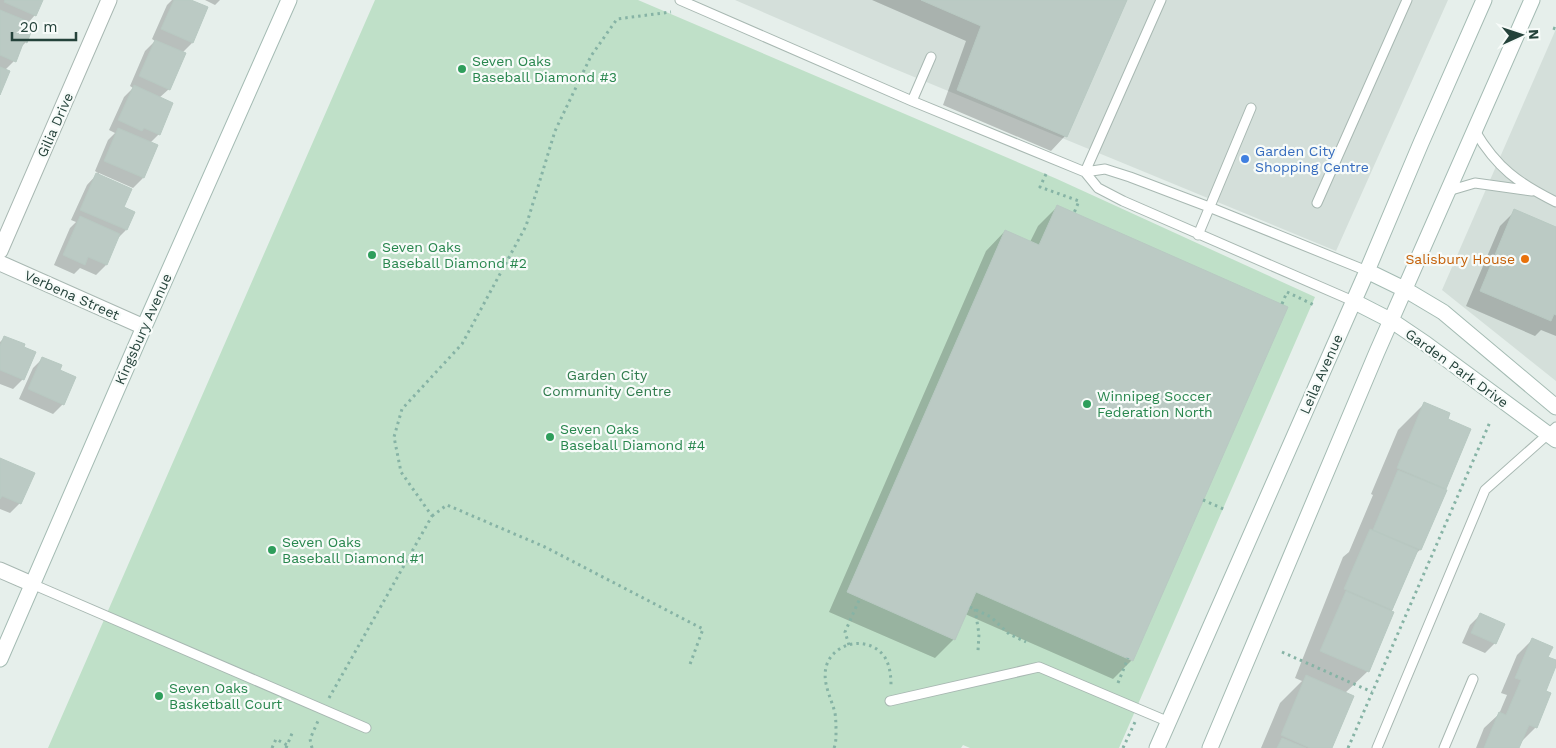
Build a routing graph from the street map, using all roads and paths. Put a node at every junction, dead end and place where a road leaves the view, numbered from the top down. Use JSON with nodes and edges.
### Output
{"nodes":[{"id":1,"x":109,"y":0,"type":"edge"},
{"id":2,"x":289,"y":0,"type":"edge"},
{"id":3,"x":1161,"y":0,"type":"edge"},
{"id":4,"x":1406,"y":0,"type":"edge"},
{"id":5,"x":1484,"y":0,"type":"edge"},
{"id":6,"x":1532,"y":0,"type":"edge"},
{"id":7,"x":677,"y":3,"type":"edge"},
{"id":8,"x":931,"y":57,"type":"dead end"},
{"id":9,"x":912,"y":101,"type":"junction"},
{"id":10,"x":1251,"y":108,"type":"dead end"},
{"id":11,"x":1475,"y":131,"type":"junction"},
{"id":12,"x":1085,"y":172,"type":"junction"},
{"id":13,"x":1046,"y":174,"type":"dead end"},
{"id":14,"x":1448,"y":191,"type":"junction"},
{"id":15,"x":1535,"y":192,"type":"junction"},
{"id":16,"x":1556,"y":202,"type":"edge"},
{"id":17,"x":1317,"y":203,"type":"dead end"},
{"id":18,"x":1209,"y":207,"type":"junction"},
{"id":19,"x":1074,"y":213,"type":"dead end"},
{"id":20,"x":1198,"y":235,"type":"junction"},
{"id":21,"x":0,"y":251,"type":"edge"},
{"id":22,"x":0,"y":263,"type":"edge"},
{"id":23,"x":1367,"y":271,"type":"junction"},
{"id":24,"x":1406,"y":290,"type":"junction"},
{"id":25,"x":1354,"y":302,"type":"junction"},
{"id":26,"x":1282,"y":304,"type":"dead end"},
{"id":27,"x":1314,"y":305,"type":"dead end"},
{"id":28,"x":1392,"y":321,"type":"junction"},
{"id":29,"x":144,"y":327,"type":"junction"},
{"id":30,"x":1556,"y":407,"type":"edge"},
{"id":31,"x":1490,"y":422,"type":"dead end"},
{"id":32,"x":1553,"y":434,"type":"edge"},
{"id":33,"x":1203,"y":500,"type":"dead end"},
{"id":34,"x":1226,"y":510,"type":"dead end"},
{"id":35,"x":432,"y":516,"type":"junction"},
{"id":36,"x":0,"y":570,"type":"edge"},
{"id":37,"x":32,"y":584,"type":"junction"},
{"id":38,"x":860,"y":598,"type":"dead end"},
{"id":39,"x":970,"y":607,"type":"dead end"},
{"id":40,"x":975,"y":609,"type":"junction"},
{"id":41,"x":1026,"y":642,"type":"dead end"},
{"id":42,"x":849,"y":645,"type":"junction"},
{"id":43,"x":978,"y":651,"type":"dead end"},
{"id":44,"x":1282,"y":652,"type":"dead end"},
{"id":45,"x":1128,"y":658,"type":"dead end"},
{"id":46,"x":0,"y":659,"type":"edge"},
{"id":47,"x":689,"y":667,"type":"dead end"},
{"id":48,"x":1473,"y":679,"type":"dead end"},
{"id":49,"x":1118,"y":683,"type":"dead end"},
{"id":50,"x":1372,"y":692,"type":"junction"},
{"id":51,"x":890,"y":701,"type":"joint"},
{"id":52,"x":323,"y":710,"type":"junction"},
{"id":53,"x":1140,"y":710,"type":"junction"},
{"id":54,"x":1168,"y":722,"type":"junction"},
{"id":55,"x":366,"y":728,"type":"dead end"},
{"id":56,"x":293,"y":731,"type":"dead end"},
{"id":57,"x":287,"y":746,"type":"edge"},
{"id":58,"x":272,"y":748,"type":"edge"},
{"id":59,"x":312,"y":748,"type":"edge"},
{"id":60,"x":834,"y":748,"type":"edge"},
{"id":61,"x":1123,"y":748,"type":"edge"},
{"id":62,"x":1157,"y":748,"type":"edge"},
{"id":63,"x":1210,"y":748,"type":"edge"},
{"id":64,"x":1348,"y":748,"type":"edge"},
{"id":65,"x":1377,"y":748,"type":"edge"},
{"id":66,"x":1444,"y":748,"type":"edge"}],
"edges":[{"from":1,"to":21,"type":"street","name":"Gilia Drive"},
{"from":2,"to":29,"type":"street","name":"Kingsbury Avenue"},
{"from":3,"to":12,"type":"lane"},
{"from":4,"to":17,"type":"lane"},
{"from":5,"to":23,"type":"street","name":"Leila Avenue"},
{"from":6,"to":11,"type":"street"},
{"from":7,"to":9,"type":"lane"},
{"from":7,"to":35,"type":"path"},
{"from":8,"to":9,"type":"lane"},
{"from":9,"to":12,"type":"lane"},
{"from":10,"to":18,"type":"lane"},
{"from":11,"to":14,"type":"street"},
{"from":11,"to":15,"type":"lane"},
{"from":12,"to":18,"type":"lane"},
{"from":12,"to":20,"type":"lane"},
{"from":13,"to":19,"type":"path"},
{"from":14,"to":15,"type":"lane"},
{"from":14,"to":24,"type":"street"},
{"from":15,"to":16,"type":"lane"},
{"from":18,"to":20,"type":"lane"},
{"from":18,"to":23,"type":"lane"},
{"from":20,"to":25,"type":"lane"},
{"from":22,"to":29,"type":"street","name":"Verbena Street"},
{"from":23,"to":24,"type":"street"},
{"from":23,"to":25,"type":"street","name":"Leila Avenue"},
{"from":24,"to":28,"type":"street"},
{"from":24,"to":30,"type":"street"},
{"from":25,"to":28,"type":"street","name":"Garden Park Drive"},
{"from":25,"to":54,"type":"street","name":"Leila Avenue"},
{"from":26,"to":27,"type":"path"},
{"from":28,"to":32,"type":"street","name":"Garden Park Drive"},
{"from":28,"to":63,"type":"street"},
{"from":29,"to":37,"type":"street","name":"Kingsbury Avenue"},
{"from":31,"to":50,"type":"path"},
{"from":32,"to":65,"type":"lane"},
{"from":33,"to":34,"type":"path"},
{"from":35,"to":47,"type":"path"},
{"from":35,"to":52,"type":"path"},
{"from":36,"to":37,"type":"street"},
{"from":37,"to":46,"type":"street","name":"Kingsbury Avenue"},
{"from":37,"to":52,"type":"lane"},
{"from":38,"to":42,"type":"path"},
{"from":39,"to":40,"type":"path"},
{"from":40,"to":41,"type":"path"},
{"from":40,"to":43,"type":"path"},
{"from":42,"to":51,"type":"path"},
{"from":42,"to":60,"type":"path"},
{"from":44,"to":50,"type":"path"},
{"from":45,"to":49,"type":"path"},
{"from":48,"to":66,"type":"lane"},
{"from":50,"to":64,"type":"path"},
{"from":51,"to":53,"type":"lane"},
{"from":52,"to":55,"type":"lane"},
{"from":52,"to":59,"type":"path"},
{"from":53,"to":54,"type":"lane"},
{"from":53,"to":61,"type":"path"},
{"from":54,"to":62,"type":"street","name":"Leila Avenue"},
{"from":56,"to":57,"type":"path"},
{"from":57,"to":58,"type":"path"}]}
